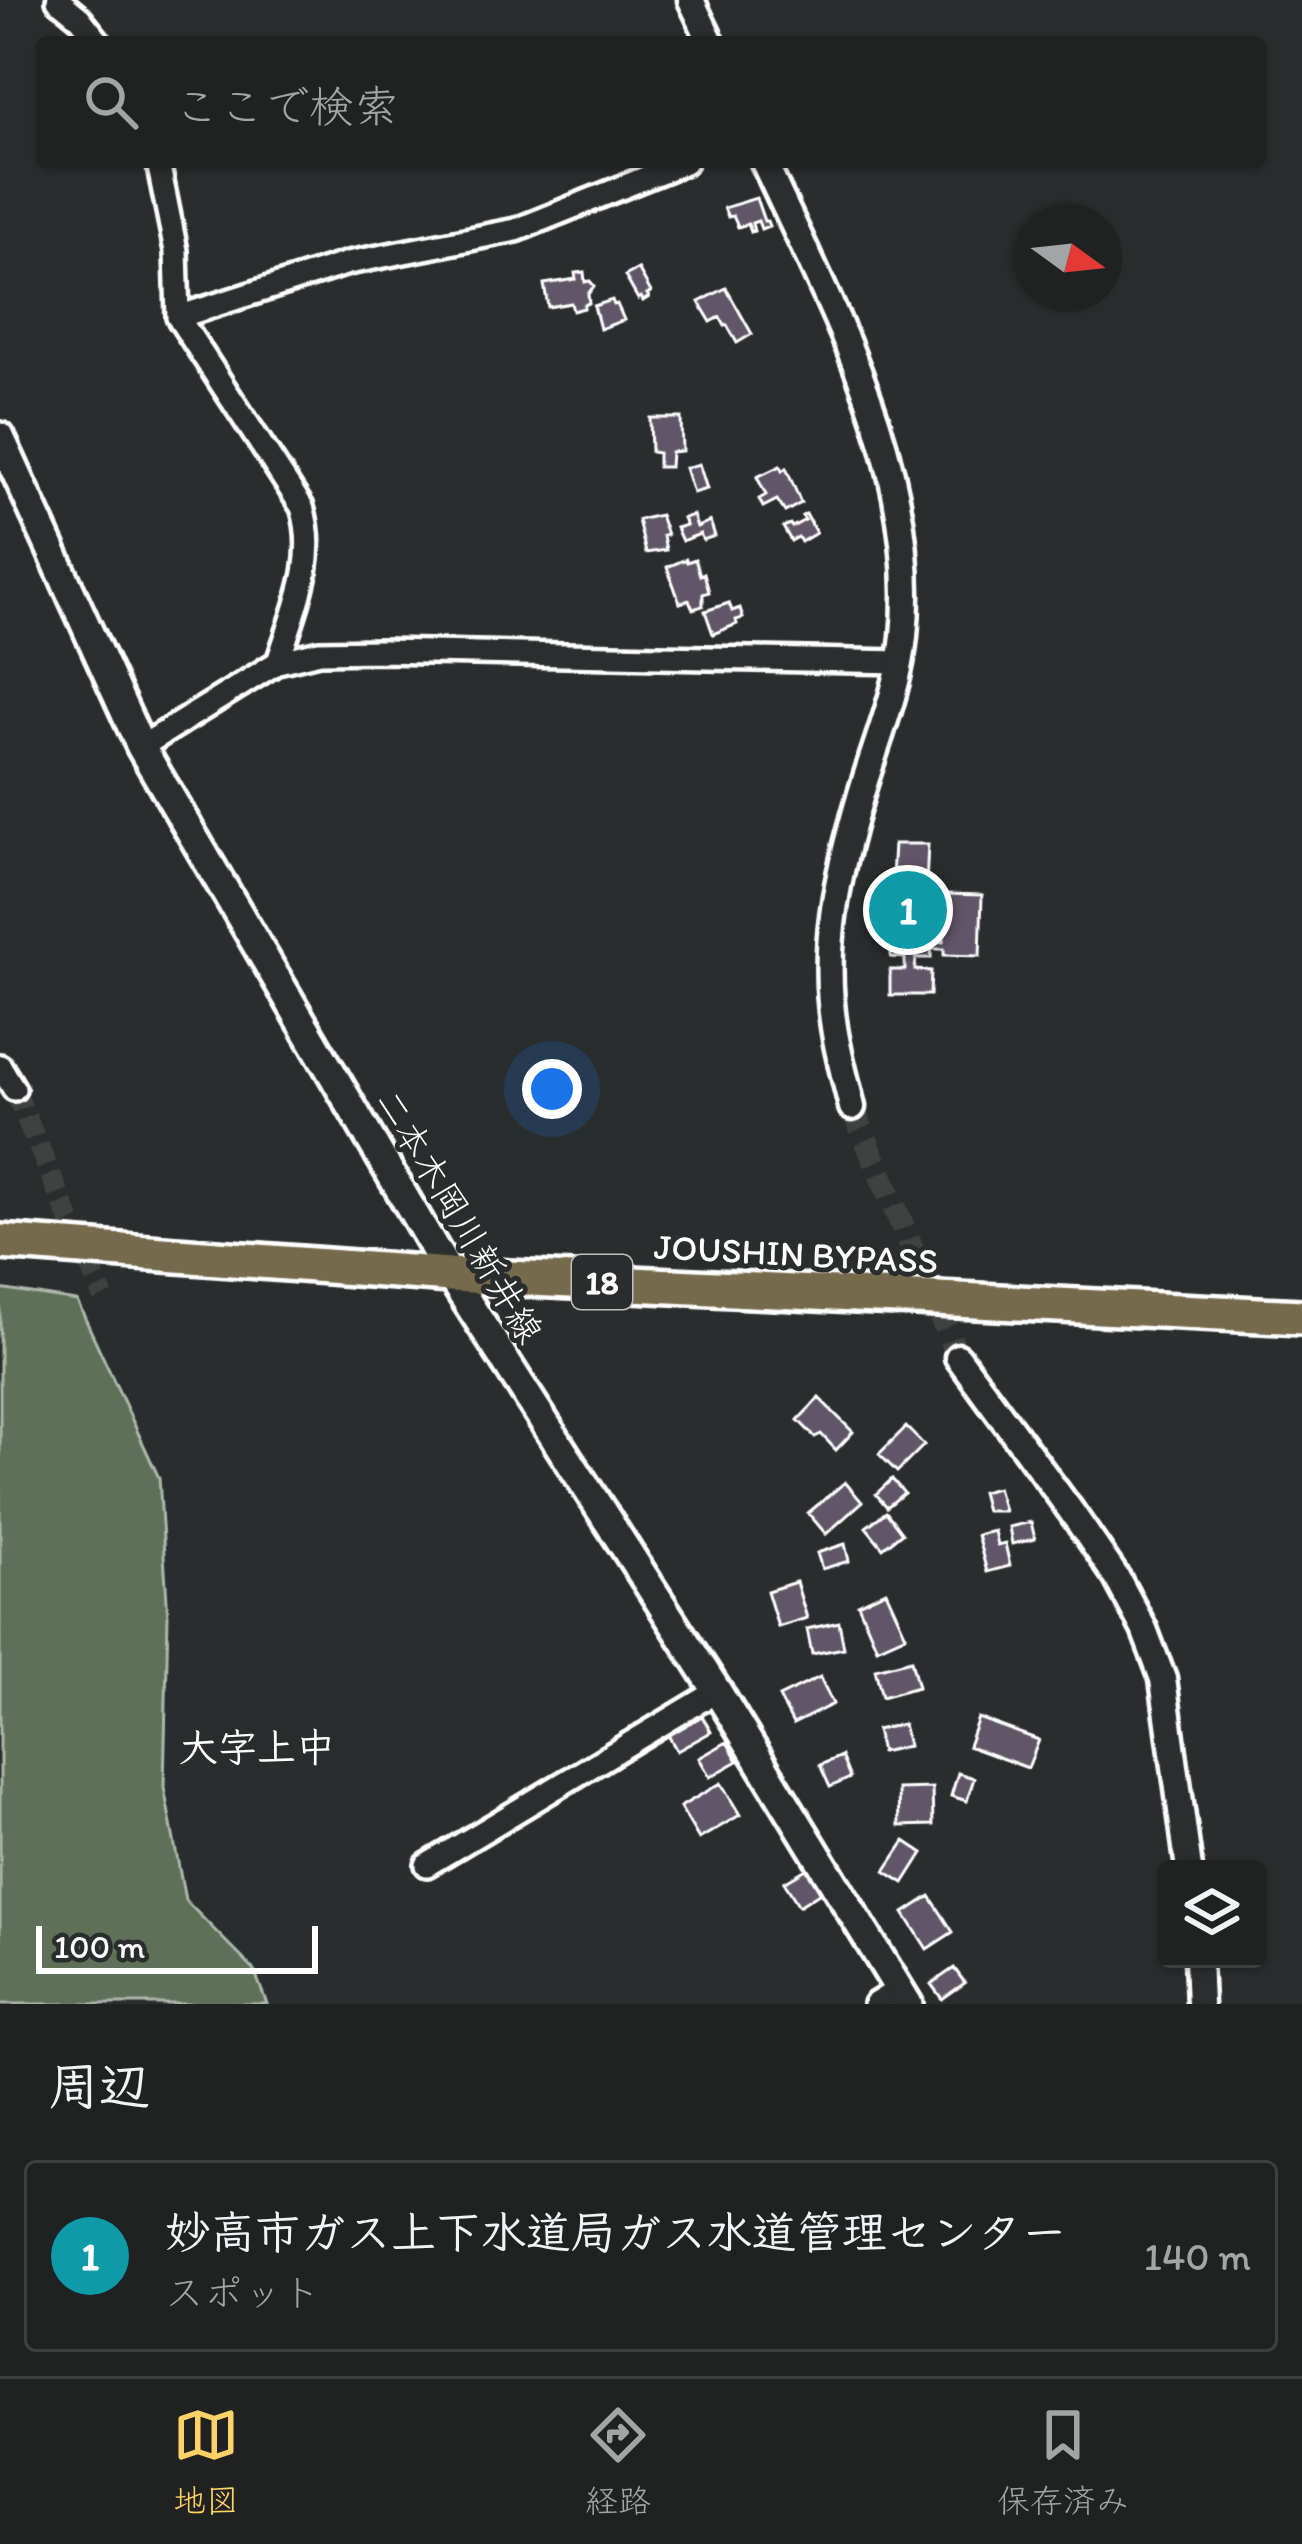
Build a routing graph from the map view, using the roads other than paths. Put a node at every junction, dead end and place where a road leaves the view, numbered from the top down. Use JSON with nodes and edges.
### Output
{"nodes":[{"id":1,"x":58,"y":0,"type":"edge"},
{"id":2,"x":692,"y":0,"type":"edge"},
{"id":3,"x":94,"y":36,"type":"edge"},
{"id":4,"x":708,"y":36,"type":"edge"},
{"id":5,"x":159,"y":168,"type":"edge"},
{"id":6,"x":670,"y":168,"type":"edge"},
{"id":7,"x":767,"y":168,"type":"edge"},
{"id":8,"x":178,"y":317,"type":"junction"},
{"id":9,"x":0,"y":437,"type":"edge"},
{"id":10,"x":278,"y":662,"type":"junction"},
{"id":11,"x":900,"y":662,"type":"junction"},
{"id":12,"x":141,"y":747,"type":"junction"},
{"id":13,"x":0,"y":1066,"type":"edge"},
{"id":14,"x":14,"y":1089,"type":"tunnel mouth"},
{"id":15,"x":852,"y":1107,"type":"tunnel mouth"},
{"id":16,"x":0,"y":1242,"type":"edge"},
{"id":17,"x":450,"y":1275,"type":"junction"},
{"id":18,"x":1302,"y":1317,"type":"edge"},
{"id":19,"x":958,"y":1357,"type":"tunnel mouth"},
{"id":20,"x":717,"y":1690,"type":"junction"},
{"id":21,"x":1188,"y":1860,"type":"edge"},
{"id":22,"x":427,"y":1865,"type":"dead end"},
{"id":23,"x":1199,"y":1968,"type":"edge"},
{"id":24,"x":894,"y":1999,"type":"edge"},
{"id":25,"x":1201,"y":2004,"type":"edge"}],
"edges":[{"from":1,"to":3,"type":"street"},
{"from":2,"to":4,"type":"street"},
{"from":5,"to":8,"type":"street"},
{"from":6,"to":8,"type":"street"},
{"from":7,"to":11,"type":"street"},
{"from":8,"to":10,"type":"street"},
{"from":9,"to":12,"type":"main road","name":"二本木岡川新井線"},
{"from":10,"to":11,"type":"street"},
{"from":10,"to":12,"type":"street"},
{"from":11,"to":15,"type":"street"},
{"from":12,"to":17,"type":"main road","name":"二本木岡川新井線"},
{"from":13,"to":14,"type":"street"},
{"from":16,"to":17,"type":"highway","name":"JOUSHIN BYPASS","number":"18"},
{"from":17,"to":18,"type":"highway","name":"JOUSHIN BYPASS","number":"18"},
{"from":17,"to":20,"type":"main road","name":"二本木岡川新井線"},
{"from":19,"to":21,"type":"street"},
{"from":20,"to":22,"type":"street"},
{"from":20,"to":24,"type":"main road","name":"二本木岡川新井線"},
{"from":23,"to":25,"type":"street"}]}
